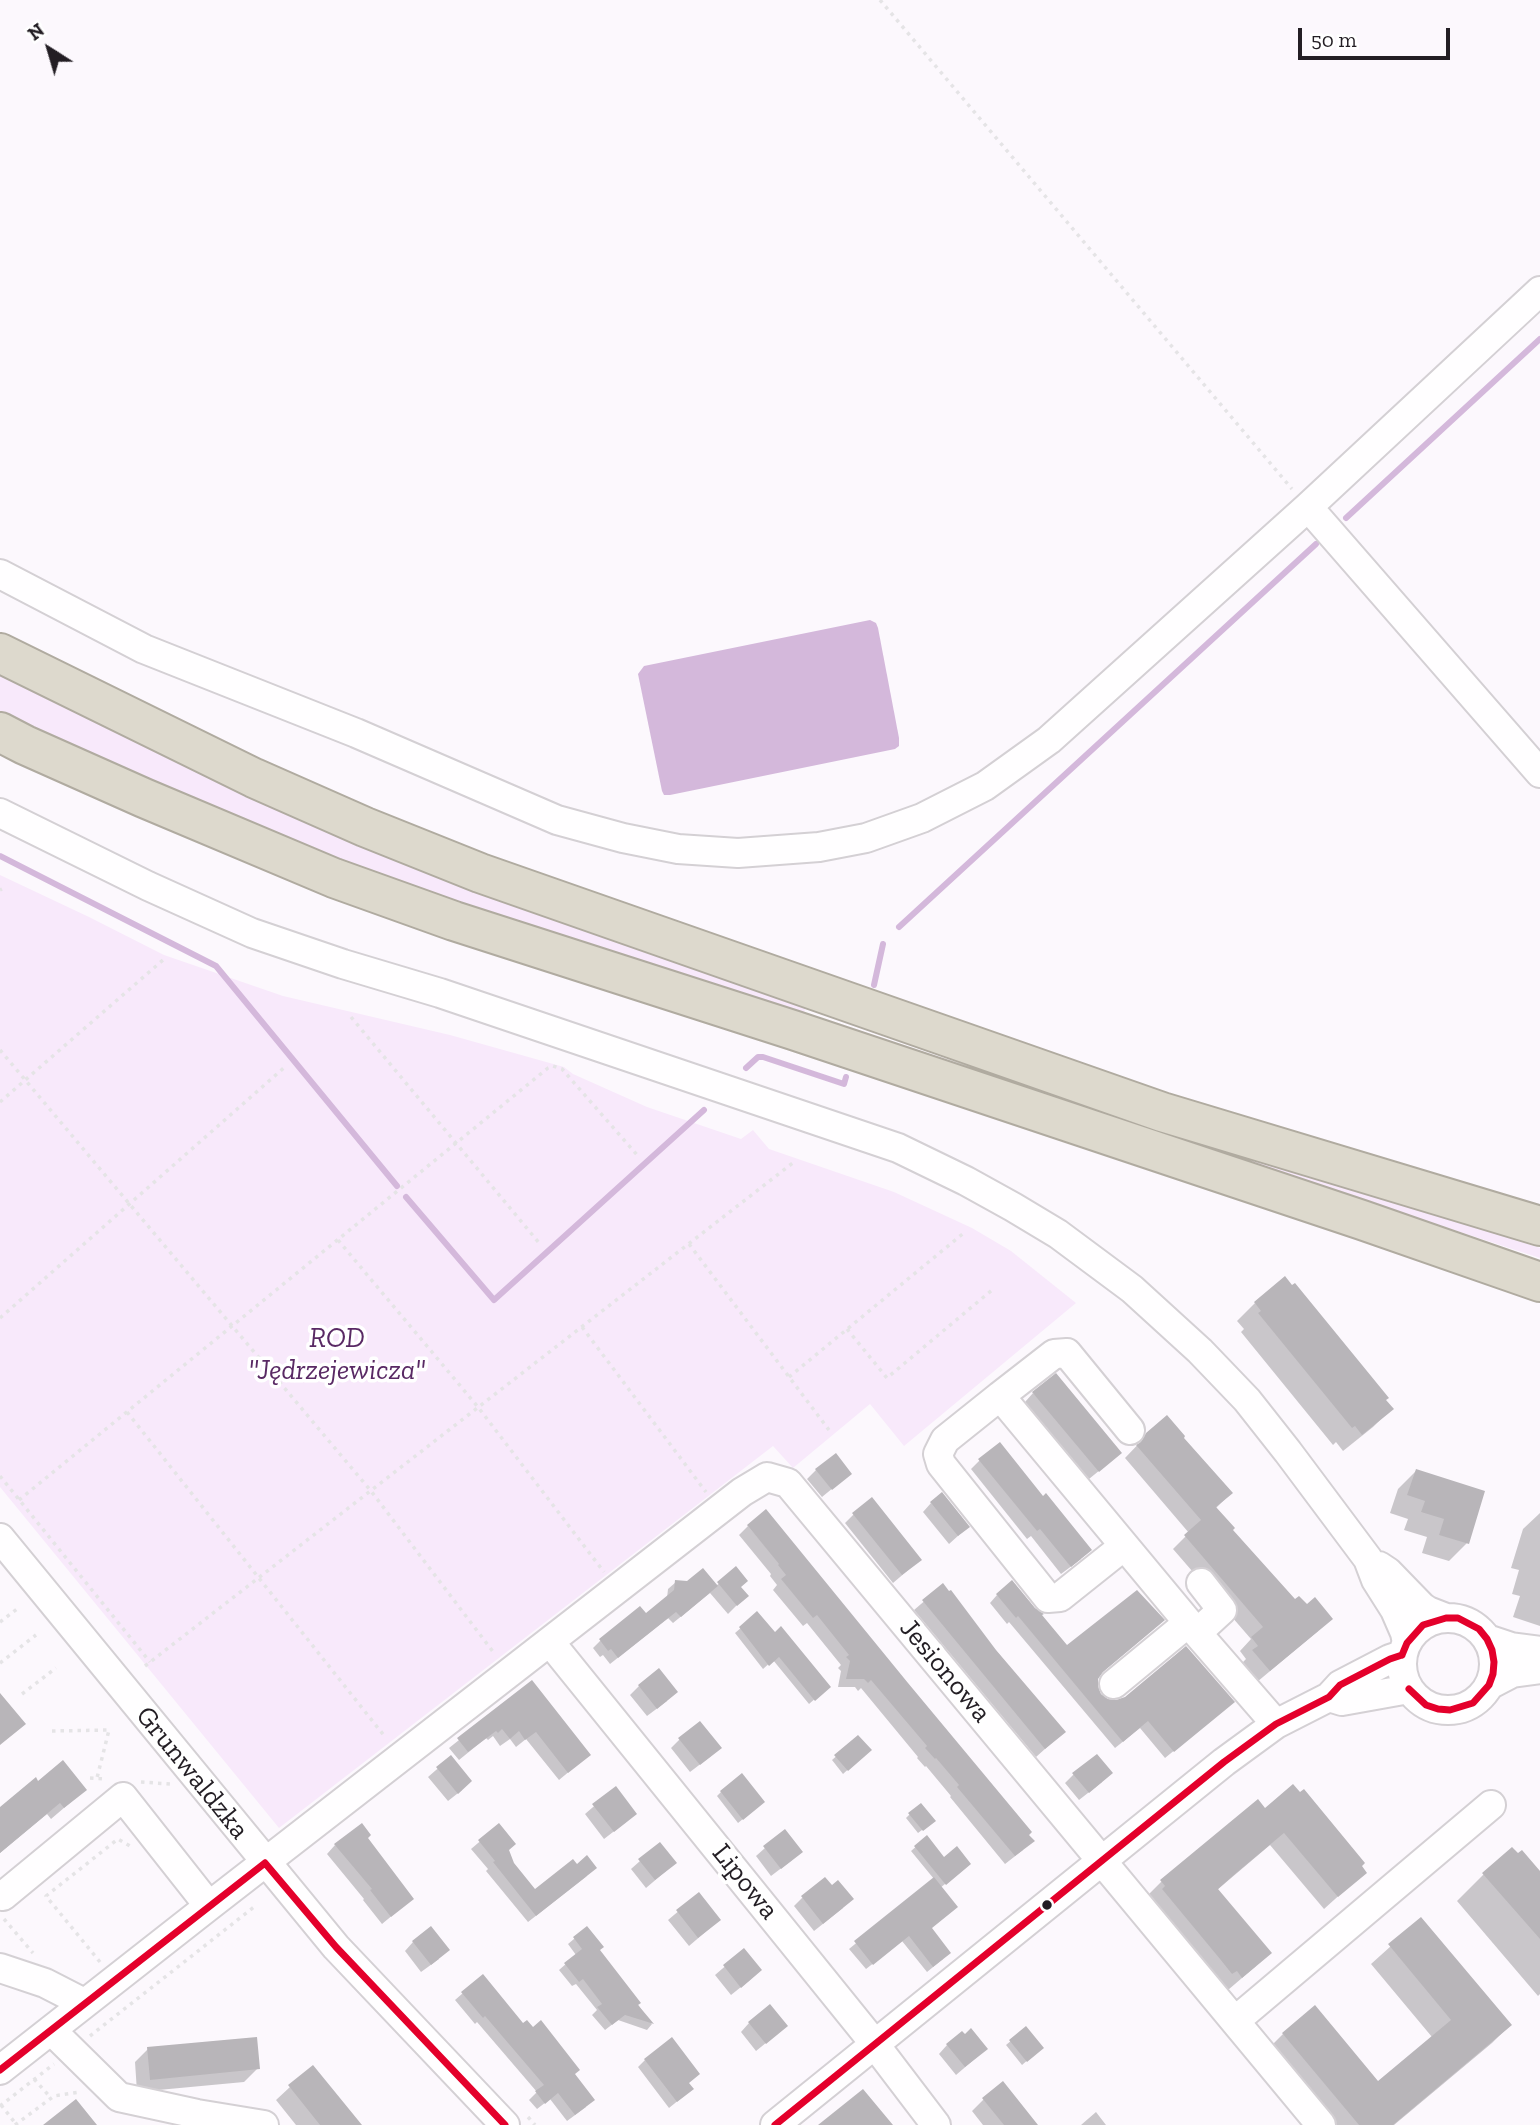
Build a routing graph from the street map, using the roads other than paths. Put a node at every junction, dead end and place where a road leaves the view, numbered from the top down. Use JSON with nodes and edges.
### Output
{"nodes":[{"id":1,"x":1540,"y":291,"type":"edge"},
{"id":2,"x":1308,"y":507,"type":"junction"},
{"id":3,"x":0,"y":575,"type":"edge"},
{"id":4,"x":0,"y":653,"type":"edge"},
{"id":5,"x":0,"y":732,"type":"edge"},
{"id":6,"x":1540,"y":773,"type":"edge"},
{"id":7,"x":0,"y":813,"type":"edge"},
{"id":8,"x":1540,"y":1226,"type":"edge"},
{"id":9,"x":1540,"y":1282,"type":"edge"},
{"id":10,"x":1000,"y":1396,"type":"junction"},
{"id":11,"x":1130,"y":1430,"type":"dead end"},
{"id":12,"x":0,"y":1538,"type":"edge"},
{"id":13,"x":1124,"y":1546,"type":"junction"},
{"id":14,"x":1368,"y":1559,"type":"junction"},
{"id":15,"x":1201,"y":1583,"type":"dead end"},
{"id":16,"x":1446,"y":1618,"type":"junction"},
{"id":17,"x":1192,"y":1628,"type":"junction"},
{"id":18,"x":1487,"y":1639,"type":"junction"},
{"id":19,"x":550,"y":1642,"type":"junction"},
{"id":20,"x":1405,"y":1649,"type":"junction"},
{"id":21,"x":1540,"y":1651,"type":"edge"},
{"id":22,"x":1540,"y":1669,"type":"edge"},
{"id":23,"x":1114,"y":1684,"type":"dead end"},
{"id":24,"x":1489,"y":1685,"type":"junction"},
{"id":25,"x":1409,"y":1689,"type":"junction"},
{"id":26,"x":1329,"y":1697,"type":"junction"},
{"id":27,"x":1276,"y":1724,"type":"junction"},
{"id":28,"x":1491,"y":1805,"type":"dead end"},
{"id":29,"x":1102,"y":1860,"type":"junction"},
{"id":30,"x":265,"y":1863,"type":"junction"},
{"id":31,"x":1,"y":1905,"type":"edge"},
{"id":32,"x":208,"y":1906,"type":"junction"},
{"id":33,"x":0,"y":1968,"type":"edge"},
{"id":34,"x":84,"y":2003,"type":"junction"},
{"id":35,"x":1235,"y":2021,"type":"junction"},
{"id":36,"x":51,"y":2030,"type":"junction"},
{"id":37,"x":876,"y":2046,"type":"junction"},
{"id":38,"x":0,"y":2070,"type":"edge"},
{"id":39,"x":201,"y":2120,"type":"edge"},
{"id":40,"x":264,"y":2125,"type":"edge"},
{"id":41,"x":505,"y":2125,"type":"edge"},
{"id":42,"x":775,"y":2125,"type":"edge"},
{"id":43,"x":936,"y":2125,"type":"edge"},
{"id":44,"x":1321,"y":2125,"type":"edge"}],
"edges":[{"from":1,"to":2,"type":"street"},
{"from":2,"to":3,"type":"street"},
{"from":2,"to":6,"type":"street"},
{"from":4,"to":8,"type":"highway"},
{"from":5,"to":9,"type":"highway"},
{"from":7,"to":14,"type":"street"},
{"from":10,"to":11,"type":"street"},
{"from":10,"to":13,"type":"street"},
{"from":10,"to":13,"type":"street"},
{"from":12,"to":30,"type":"street","name":"Grunwaldzka"},
{"from":13,"to":17,"type":"street"},
{"from":14,"to":16,"type":"street"},
{"from":14,"to":20,"type":"street"},
{"from":15,"to":17,"type":"street"},
{"from":16,"to":18,"type":"street"},
{"from":16,"to":20,"type":"street"},
{"from":17,"to":23,"type":"street"},
{"from":17,"to":27,"type":"street"},
{"from":18,"to":21,"type":"street"},
{"from":18,"to":24,"type":"street"},
{"from":19,"to":29,"type":"street","name":"Jesionowa"},
{"from":19,"to":30,"type":"street"},
{"from":19,"to":37,"type":"street","name":"Lipowa"},
{"from":20,"to":25,"type":"street"},
{"from":20,"to":26,"type":"street"},
{"from":22,"to":24,"type":"street"},
{"from":24,"to":25,"type":"street"},
{"from":25,"to":26,"type":"street"},
{"from":26,"to":27,"type":"street"},
{"from":27,"to":29,"type":"street"},
{"from":28,"to":35,"type":"street"},
{"from":29,"to":35,"type":"street","name":"Jesionowa"},
{"from":29,"to":37,"type":"street"},
{"from":30,"to":32,"type":"street"},
{"from":30,"to":41,"type":"street","name":"Grunwaldzka"},
{"from":31,"to":32,"type":"street"},
{"from":32,"to":34,"type":"street"},
{"from":33,"to":34,"type":"street"},
{"from":34,"to":36,"type":"street"},
{"from":35,"to":44,"type":"street","name":"Jesionowa"},
{"from":36,"to":38,"type":"street"},
{"from":36,"to":39,"type":"street"},
{"from":37,"to":42,"type":"street"},
{"from":37,"to":43,"type":"street","name":"Lipowa"},
{"from":39,"to":40,"type":"street"}]}
